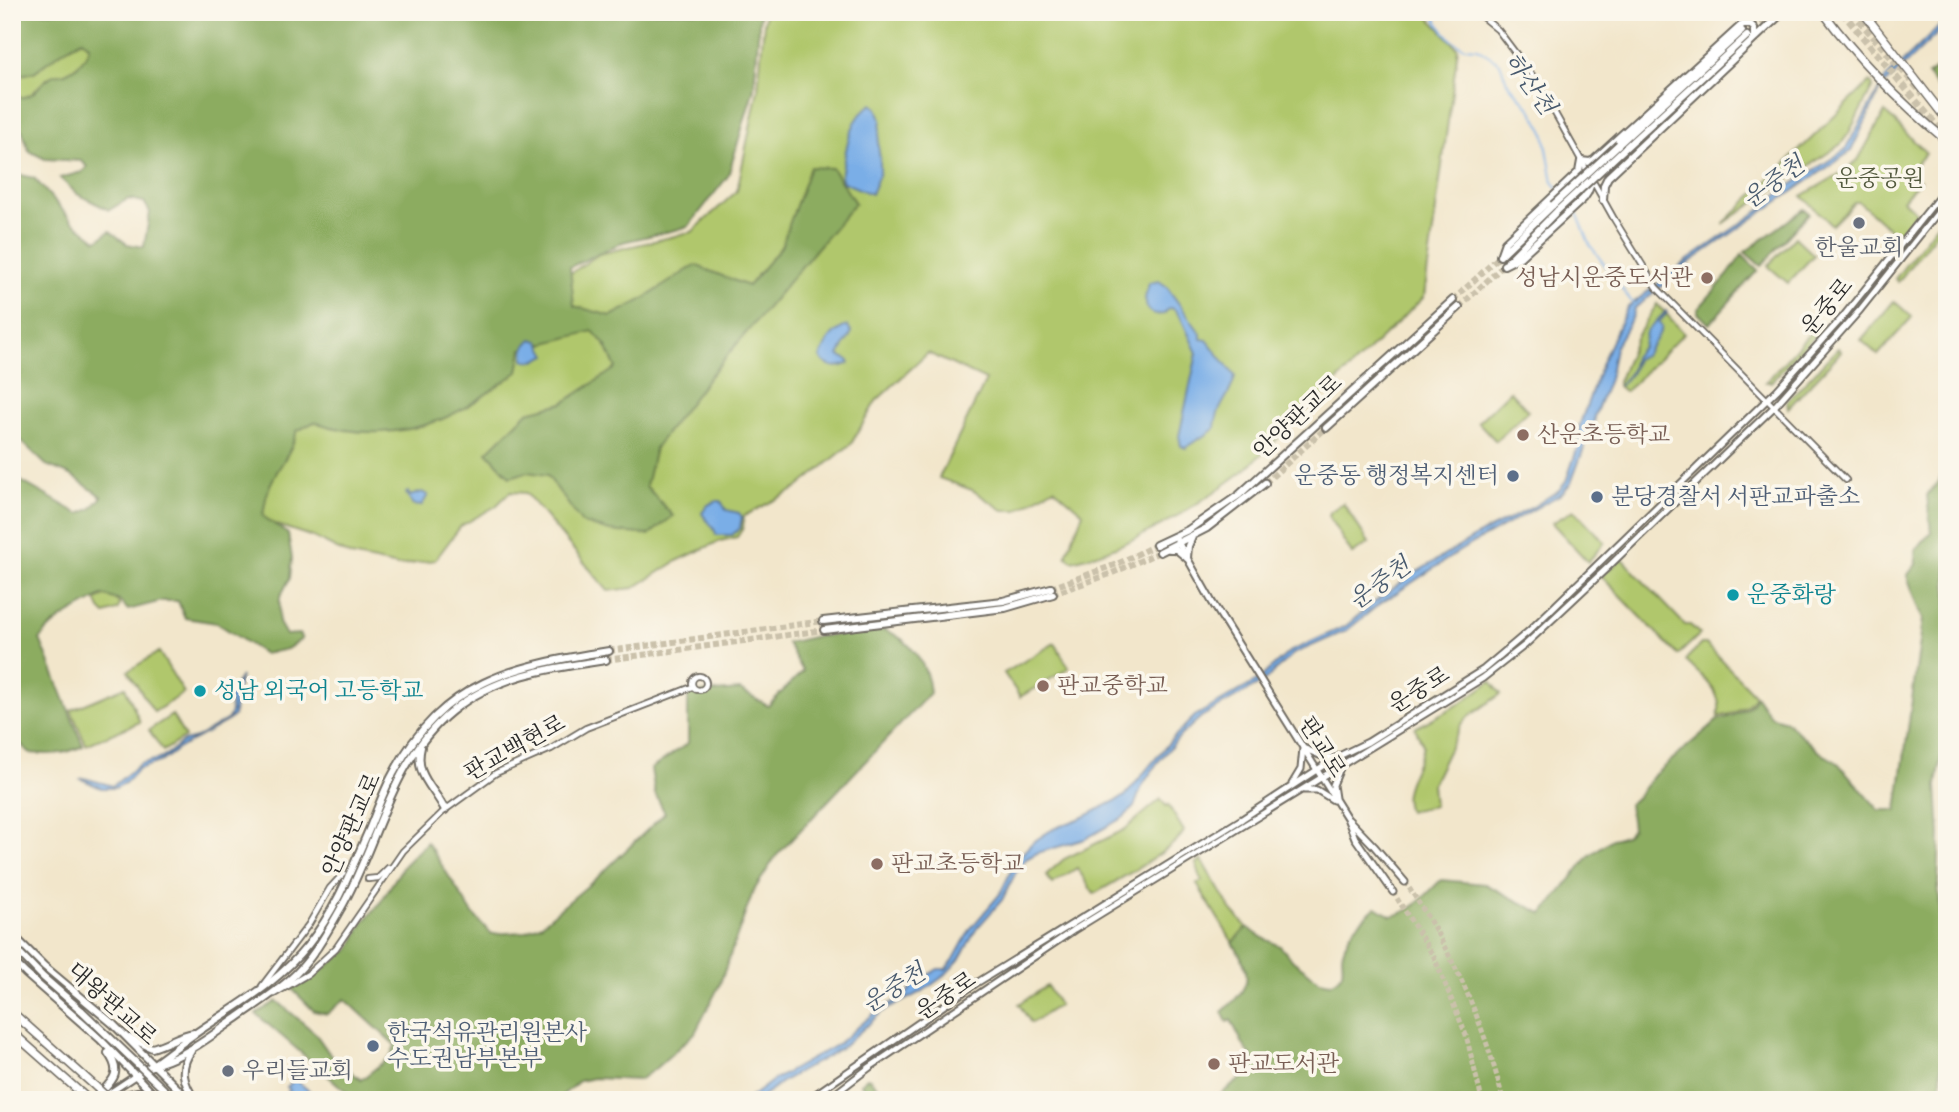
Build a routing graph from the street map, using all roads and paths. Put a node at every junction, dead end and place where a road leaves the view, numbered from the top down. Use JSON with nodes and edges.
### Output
{"nodes":[{"id":1,"x":1476,"y":12,"type":"edge"},
{"id":2,"x":1756,"y":12,"type":"edge"},
{"id":3,"x":1783,"y":12,"type":"edge"},
{"id":4,"x":1823,"y":12,"type":"edge"},
{"id":5,"x":1863,"y":12,"type":"edge"},
{"id":6,"x":1746,"y":32,"type":"junction"},
{"id":7,"x":1691,"y":71,"type":"junction"},
{"id":8,"x":1701,"y":88,"type":"junction"},
{"id":9,"x":1666,"y":104,"type":"junction"},
{"id":10,"x":1947,"y":120,"type":"edge"},
{"id":11,"x":1947,"y":141,"type":"edge"},
{"id":12,"x":1595,"y":159,"type":"junction"},
{"id":13,"x":1581,"y":162,"type":"junction"},
{"id":14,"x":1608,"y":177,"type":"junction"},
{"id":15,"x":1591,"y":179,"type":"junction"},
{"id":16,"x":1570,"y":181,"type":"junction"},
{"id":17,"x":1947,"y":187,"type":"edge"},
{"id":18,"x":1583,"y":199,"type":"junction"},
{"id":19,"x":1603,"y":200,"type":"junction"},
{"id":20,"x":1947,"y":201,"type":"edge"},
{"id":21,"x":1553,"y":205,"type":"junction"},
{"id":22,"x":1500,"y":256,"type":"tunnel mouth"},
{"id":23,"x":1453,"y":300,"type":"tunnel mouth"},
{"id":24,"x":1459,"y":306,"type":"tunnel mouth"},
{"id":25,"x":1767,"y":400,"type":"junction"},
{"id":26,"x":1774,"y":407,"type":"junction"},
{"id":27,"x":1326,"y":428,"type":"tunnel mouth"},
{"id":28,"x":1846,"y":480,"type":"dead end"},
{"id":29,"x":1265,"y":483,"type":"tunnel mouth"},
{"id":30,"x":1192,"y":537,"type":"junction"},
{"id":31,"x":1177,"y":540,"type":"junction"},
{"id":32,"x":1187,"y":558,"type":"junction"},
{"id":33,"x":823,"y":621,"type":"tunnel mouth"},
{"id":34,"x":824,"y":630,"type":"tunnel mouth"},
{"id":35,"x":609,"y":651,"type":"tunnel mouth"},
{"id":36,"x":606,"y":660,"type":"tunnel mouth"},
{"id":37,"x":692,"y":687,"type":"dead end"},
{"id":38,"x":422,"y":742,"type":"junction"},
{"id":39,"x":1303,"y":748,"type":"junction"},
{"id":40,"x":1335,"y":758,"type":"junction"},
{"id":41,"x":1340,"y":767,"type":"junction"},
{"id":42,"x":1316,"y":770,"type":"junction"},
{"id":43,"x":1321,"y":779,"type":"junction"},
{"id":44,"x":1291,"y":786,"type":"junction"},
{"id":45,"x":1298,"y":793,"type":"junction"},
{"id":46,"x":1336,"y":802,"type":"junction"},
{"id":47,"x":445,"y":810,"type":"junction"},
{"id":48,"x":1347,"y":818,"type":"junction"},
{"id":49,"x":394,"y":862,"type":"junction"},
{"id":50,"x":343,"y":874,"type":"dead end"},
{"id":51,"x":1405,"y":883,"type":"tunnel mouth"},
{"id":52,"x":376,"y":892,"type":"junction"},
{"id":53,"x":1393,"y":892,"type":"tunnel mouth"},
{"id":54,"x":12,"y":934,"type":"edge"},
{"id":55,"x":12,"y":945,"type":"edge"},
{"id":56,"x":12,"y":960,"type":"edge"},
{"id":57,"x":255,"y":996,"type":"junction"},
{"id":58,"x":266,"y":996,"type":"junction"},
{"id":59,"x":12,"y":1012,"type":"edge"},
{"id":60,"x":113,"y":1024,"type":"junction"},
{"id":61,"x":12,"y":1032,"type":"edge"},
{"id":62,"x":196,"y":1033,"type":"junction"},
{"id":63,"x":100,"y":1039,"type":"junction"},
{"id":64,"x":193,"y":1049,"type":"junction"},
{"id":65,"x":155,"y":1065,"type":"junction"},
{"id":66,"x":135,"y":1076,"type":"junction"},
{"id":67,"x":158,"y":1098,"type":"edge"},
{"id":68,"x":89,"y":1099,"type":"edge"},
{"id":69,"x":99,"y":1100,"type":"edge"},
{"id":70,"x":108,"y":1100,"type":"edge"},
{"id":71,"x":175,"y":1100,"type":"edge"},
{"id":72,"x":189,"y":1100,"type":"edge"},
{"id":73,"x":195,"y":1100,"type":"edge"},
{"id":74,"x":807,"y":1100,"type":"edge"},
{"id":75,"x":827,"y":1100,"type":"edge"}],
"edges":[{"from":1,"to":13,"type":"street"},
{"from":2,"to":6,"type":"main road"},
{"from":3,"to":6,"type":"main road"},
{"from":4,"to":11,"type":"highway"},
{"from":5,"to":10,"type":"highway"},
{"from":6,"to":7,"type":"main road"},
{"from":6,"to":8,"type":"main road"},
{"from":6,"to":9,"type":"main road"},
{"from":7,"to":9,"type":"main road"},
{"from":7,"to":12,"type":"main road"},
{"from":8,"to":9,"type":"main road"},
{"from":8,"to":14,"type":"main road"},
{"from":9,"to":21,"type":"main road","bridge":true},
{"from":12,"to":13,"type":"main road"},
{"from":12,"to":15,"type":"main road"},
{"from":13,"to":15,"type":"street"},
{"from":13,"to":16,"type":"main road"},
{"from":14,"to":15,"type":"main road"},
{"from":14,"to":19,"type":"main road"},
{"from":15,"to":16,"type":"main road"},
{"from":15,"to":18,"type":"main road"},
{"from":15,"to":19,"type":"street"},
{"from":16,"to":21,"type":"main road"},
{"from":17,"to":25,"type":"main road","name":"운중로"},
{"from":18,"to":19,"type":"main road"},
{"from":18,"to":21,"type":"main road"},
{"from":19,"to":25,"type":"street"},
{"from":20,"to":26,"type":"main road","name":"운중로"},
{"from":21,"to":22,"type":"main road"},
{"from":23,"to":31,"type":"main road","name":"안양판교로"},
{"from":24,"to":27,"type":"main road","name":"안양판교로"},
{"from":25,"to":26,"type":"street"},
{"from":25,"to":40,"type":"main road","name":"운중로"},
{"from":26,"to":28,"type":"street"},
{"from":26,"to":41,"type":"main road","name":"운중로"},
{"from":29,"to":30,"type":"main road","name":"안양판교로"},
{"from":30,"to":31,"type":"main road","name":"안양판교로"},
{"from":30,"to":32,"type":"main road"},
{"from":31,"to":32,"type":"main road"},
{"from":31,"to":32,"type":"main road","name":"안양판교로"},
{"from":32,"to":39,"type":"main road","name":"판교로"},
{"from":33,"to":34,"type":"main road"},
{"from":35,"to":57,"type":"main road","name":"안양판교로"},
{"from":36,"to":38,"type":"main road","name":"안양판교로"},
{"from":37,"to":47,"type":"street","name":"판교백현로"},
{"from":38,"to":47,"type":"main road"},
{"from":38,"to":58,"type":"main road","name":"안양판교로"},
{"from":39,"to":40,"type":"main road"},
{"from":39,"to":42,"type":"main road","name":"판교로"},
{"from":39,"to":44,"type":"main road"},
{"from":40,"to":42,"type":"main road","name":"운중로"},
{"from":41,"to":43,"type":"main road","name":"운중로"},
{"from":41,"to":46,"type":"main road"},
{"from":42,"to":43,"type":"main road","name":"판교로"},
{"from":42,"to":44,"type":"main road","name":"운중로"},
{"from":43,"to":45,"type":"main road","name":"운중로"},
{"from":43,"to":46,"type":"main road","name":"판교로"},
{"from":44,"to":74,"type":"main road","name":"운중로"},
{"from":45,"to":46,"type":"main road"},
{"from":45,"to":75,"type":"main road","name":"운중로"},
{"from":46,"to":48,"type":"main road","name":"판교로"},
{"from":47,"to":49,"type":"street","name":"판교백현로"},
{"from":48,"to":51,"type":"main road","name":"판교로"},
{"from":48,"to":53,"type":"main road","name":"판교로"},
{"from":49,"to":52,"type":"street","name":"판교백현로"},
{"from":49,"to":52,"type":"street"},
{"from":50,"to":57,"type":"street"},
{"from":52,"to":58,"type":"street","name":"판교백현로"},
{"from":54,"to":60,"type":"main road","name":"대왕판교로"},
{"from":55,"to":71,"type":"main road","name":"대왕판교로","bridge":true},
{"from":56,"to":63,"type":"main road","name":"대왕판교로"},
{"from":57,"to":62,"type":"main road","name":"안양판교로"},
{"from":58,"to":64,"type":"main road","name":"안양판교로"},
{"from":59,"to":70,"type":"highway","bridge":true},
{"from":60,"to":62,"type":"main road"},
{"from":60,"to":65,"type":"main road","name":"대왕판교로"},
{"from":61,"to":68,"type":"highway"},
{"from":62,"to":65,"type":"main road","name":"안양판교로"},
{"from":63,"to":66,"type":"main road","name":"대왕판교로"},
{"from":63,"to":68,"type":"main road"},
{"from":64,"to":65,"type":"main road","name":"안양판교로"},
{"from":64,"to":73,"type":"main road"},
{"from":65,"to":66,"type":"main road","name":"안양판교로"},
{"from":65,"to":72,"type":"main road","name":"대왕판교로"},
{"from":66,"to":67,"type":"main road","name":"대왕판교로"},
{"from":66,"to":69,"type":"main road"},
{"from":67,"to":70,"type":"main road"}]}
